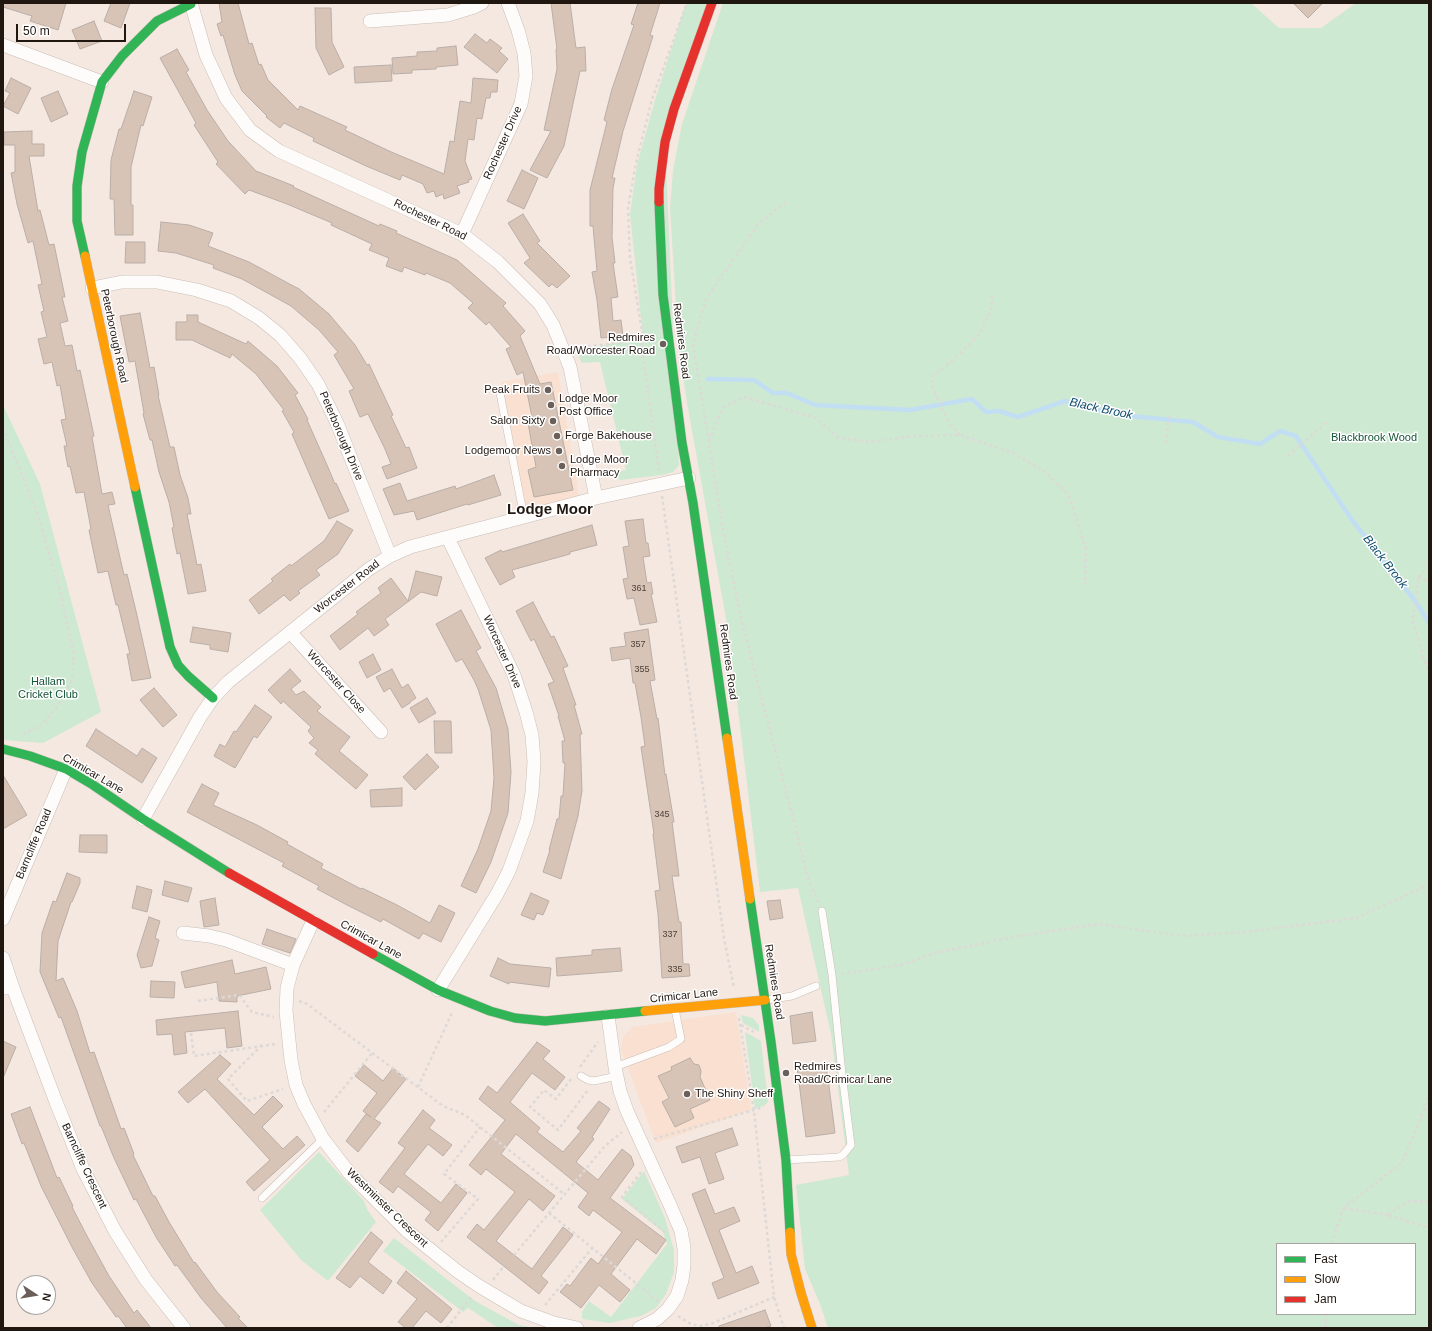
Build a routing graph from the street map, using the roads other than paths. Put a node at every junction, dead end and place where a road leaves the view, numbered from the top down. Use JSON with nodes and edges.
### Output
{"nodes":[{"id":1,"x":482,"y":3,"type":"edge"},
{"id":2,"x":508,"y":3,"type":"edge"},
{"id":3,"x":712,"y":3,"type":"edge"},
{"id":4,"x":191,"y":4,"type":"edge"},
{"id":5,"x":370,"y":21,"type":"dead end"},
{"id":6,"x":3,"y":44,"type":"edge"},
{"id":7,"x":102,"y":82,"type":"junction"},
{"id":8,"x":462,"y":234,"type":"junction"},
{"id":9,"x":92,"y":288,"type":"junction"},
{"id":10,"x":500,"y":393,"type":"dead end"},
{"id":11,"x":689,"y":478,"type":"junction"},
{"id":12,"x":596,"y":498,"type":"junction"},
{"id":13,"x":524,"y":517,"type":"junction"},
{"id":14,"x":448,"y":538,"type":"junction"},
{"id":15,"x":390,"y":556,"type":"junction"},
{"id":16,"x":290,"y":632,"type":"junction"},
{"id":17,"x":213,"y":698,"type":"junction"},
{"id":18,"x":381,"y":732,"type":"dead end"},
{"id":19,"x":3,"y":749,"type":"edge"},
{"id":20,"x":66,"y":770,"type":"junction"},
{"id":21,"x":143,"y":819,"type":"junction"},
{"id":22,"x":822,"y":911,"type":"road end"},
{"id":23,"x":3,"y":919,"type":"edge"},
{"id":24,"x":313,"y":922,"type":"junction"},
{"id":25,"x":182,"y":934,"type":"dead end"},
{"id":26,"x":3,"y":958,"type":"edge"},
{"id":27,"x":293,"y":965,"type":"junction"},
{"id":28,"x":816,"y":986,"type":"dead end"},
{"id":29,"x":8,"y":988,"type":"edge"},
{"id":30,"x":438,"y":990,"type":"junction"},
{"id":31,"x":765,"y":1000,"type":"junction"},
{"id":32,"x":674,"y":1009,"type":"junction"},
{"id":33,"x":608,"y":1022,"type":"junction"},
{"id":34,"x":616,"y":1072,"type":"junction"},
{"id":35,"x":577,"y":1074,"type":"road end"},
{"id":36,"x":323,"y":1139,"type":"junction"},
{"id":37,"x":786,"y":1160,"type":"junction"},
{"id":38,"x":262,"y":1198,"type":"dead end"},
{"id":39,"x":184,"y":1328,"type":"edge"},
{"id":40,"x":577,"y":1328,"type":"edge"},
{"id":41,"x":639,"y":1328,"type":"edge"},
{"id":42,"x":812,"y":1328,"type":"edge"}],
"edges":[{"from":1,"to":5,"type":"street"},
{"from":2,"to":8,"type":"street","name":"Rochester Drive"},
{"from":3,"to":11,"type":"street","name":"Redmires Road"},
{"from":4,"to":7,"type":"street","name":"Peterborough Road"},
{"from":4,"to":8,"type":"street","name":"Rochester Road"},
{"from":6,"to":7,"type":"street"},
{"from":7,"to":9,"type":"street","name":"Peterborough Road"},
{"from":8,"to":12,"type":"street","name":"Rochester Road"},
{"from":9,"to":15,"type":"street","name":"Peterborough Drive"},
{"from":9,"to":17,"type":"street","name":"Peterborough Road"},
{"from":10,"to":13,"type":"lane"},
{"from":11,"to":12,"type":"street","name":"Worcester Road"},
{"from":11,"to":31,"type":"street","name":"Redmires Road"},
{"from":12,"to":13,"type":"street","name":"Worcester Road"},
{"from":13,"to":14,"type":"street","name":"Worcester Road"},
{"from":14,"to":15,"type":"street","name":"Worcester Road"},
{"from":14,"to":30,"type":"street","name":"Worcester Drive"},
{"from":15,"to":16,"type":"street","name":"Worcester Road"},
{"from":16,"to":17,"type":"street","name":"Worcester Road"},
{"from":16,"to":18,"type":"street","name":"Worcester Close"},
{"from":17,"to":21,"type":"street","name":"Worcester Road"},
{"from":19,"to":20,"type":"street","name":"Crimicar Lane"},
{"from":20,"to":21,"type":"street","name":"Crimicar Lane"},
{"from":20,"to":23,"type":"street","name":"Barncliffe Road"},
{"from":21,"to":24,"type":"street","name":"Crimicar Lane"},
{"from":22,"to":37,"type":"lane"},
{"from":24,"to":27,"type":"street","name":"Westminster Crescent"},
{"from":24,"to":30,"type":"street","name":"Crimicar Lane"},
{"from":25,"to":27,"type":"street"},
{"from":26,"to":29,"type":"street","name":"Barncliffe Crescent"},
{"from":27,"to":36,"type":"street","name":"Westminster Crescent"},
{"from":28,"to":31,"type":"lane"},
{"from":29,"to":39,"type":"street","name":"Barncliffe Crescent"},
{"from":30,"to":33,"type":"street","name":"Crimicar Lane"},
{"from":31,"to":32,"type":"street","name":"Crimicar Lane"},
{"from":31,"to":37,"type":"street","name":"Redmires Road"},
{"from":32,"to":33,"type":"street","name":"Crimicar Lane"},
{"from":32,"to":34,"type":"lane"},
{"from":33,"to":34,"type":"street"},
{"from":34,"to":35,"type":"lane"},
{"from":34,"to":41,"type":"street"},
{"from":36,"to":38,"type":"lane"},
{"from":36,"to":40,"type":"street","name":"Westminster Crescent"},
{"from":37,"to":42,"type":"street","name":"Redmires Road"}]}
